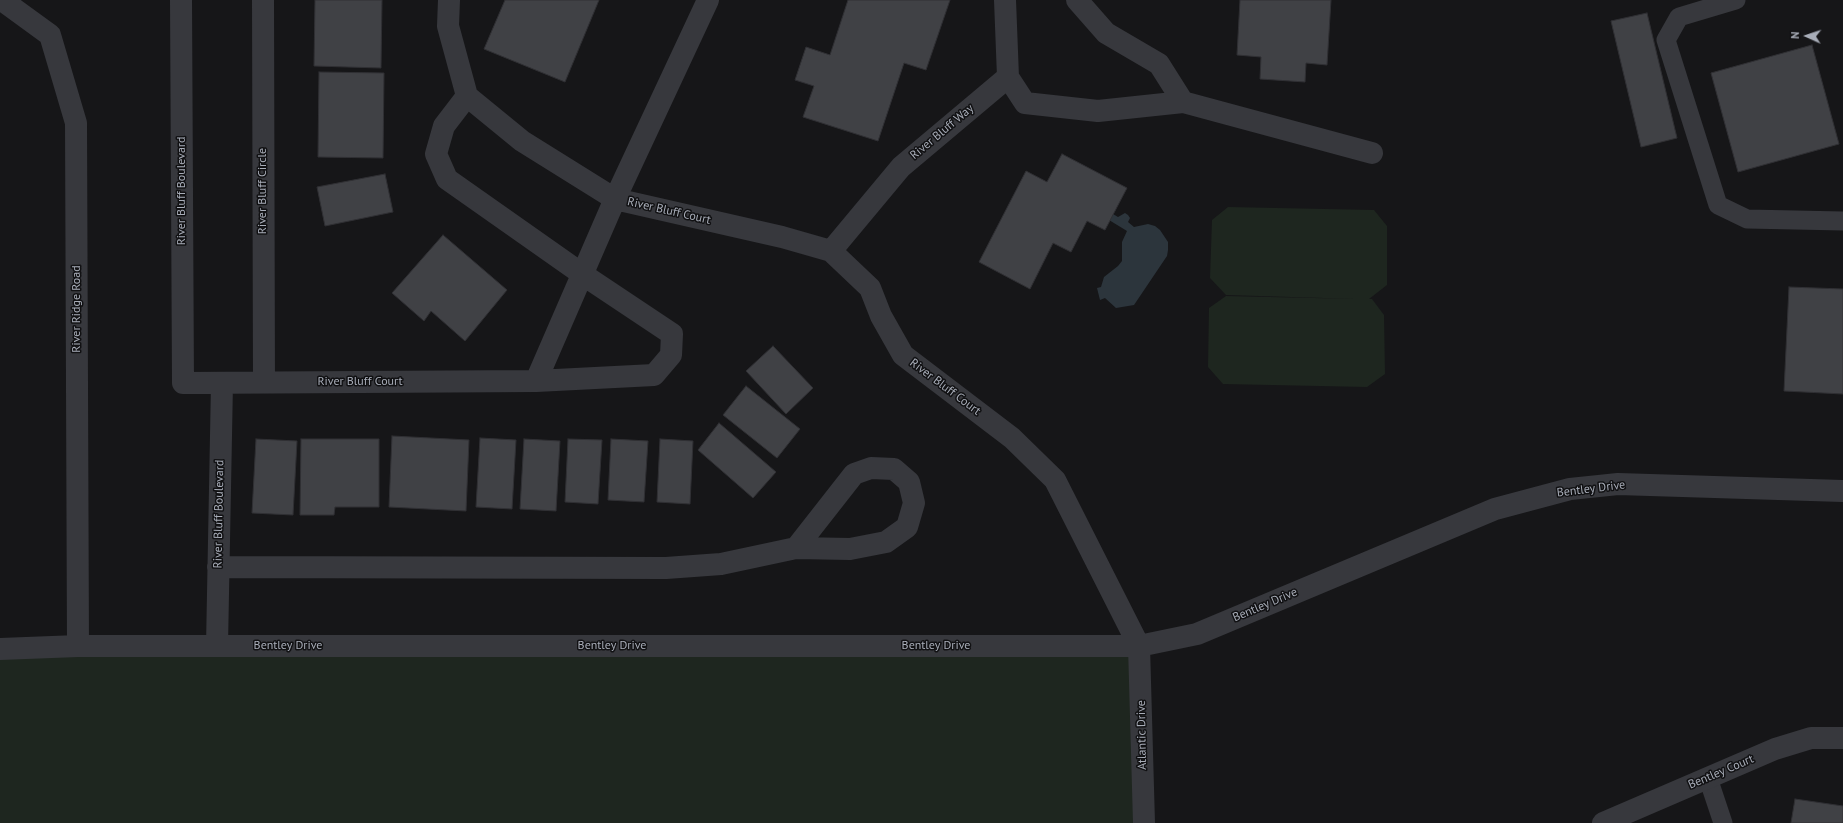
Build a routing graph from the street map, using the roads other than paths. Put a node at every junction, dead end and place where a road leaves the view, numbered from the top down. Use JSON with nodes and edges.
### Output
{"nodes":[{"id":1,"x":2,"y":0,"type":"edge"},
{"id":2,"x":181,"y":0,"type":"edge"},
{"id":3,"x":262,"y":0,"type":"edge"},
{"id":4,"x":449,"y":0,"type":"edge"},
{"id":5,"x":708,"y":0,"type":"edge"},
{"id":6,"x":1005,"y":0,"type":"edge"},
{"id":7,"x":1077,"y":0,"type":"edge"},
{"id":8,"x":1736,"y":0,"type":"edge"},
{"id":9,"x":1008,"y":77,"type":"junction"},
{"id":10,"x":467,"y":96,"type":"junction"},
{"id":11,"x":1183,"y":102,"type":"junction"},
{"id":12,"x":1372,"y":154,"type":"dead end"},
{"id":13,"x":615,"y":199,"type":"junction"},
{"id":14,"x":1843,"y":221,"type":"edge"},
{"id":15,"x":831,"y":251,"type":"junction"},
{"id":16,"x":582,"y":274,"type":"junction"},
{"id":17,"x":536,"y":381,"type":"junction"},
{"id":18,"x":264,"y":382,"type":"junction"},
{"id":19,"x":183,"y":383,"type":"joint"},
{"id":20,"x":222,"y":383,"type":"junction"},
{"id":21,"x":1843,"y":491,"type":"edge"},
{"id":22,"x":796,"y":548,"type":"junction"},
{"id":23,"x":218,"y":567,"type":"junction"},
{"id":24,"x":78,"y":646,"type":"junction"},
{"id":25,"x":217,"y":646,"type":"junction"},
{"id":26,"x":1139,"y":646,"type":"junction"},
{"id":27,"x":0,"y":649,"type":"edge"},
{"id":28,"x":1843,"y":738,"type":"edge"},
{"id":29,"x":1708,"y":778,"type":"junction"},
{"id":30,"x":1144,"y":823,"type":"edge"},
{"id":31,"x":1603,"y":823,"type":"edge"},
{"id":32,"x":1723,"y":823,"type":"edge"}],
"edges":[{"from":1,"to":24,"type":"street","name":"River Ridge Road"},
{"from":2,"to":19,"type":"street","name":"River Bluff Boulevard"},
{"from":3,"to":18,"type":"street","name":"River Bluff Circle"},
{"from":4,"to":10,"type":"street"},
{"from":5,"to":13,"type":"street"},
{"from":6,"to":9,"type":"street"},
{"from":7,"to":11,"type":"street"},
{"from":8,"to":14,"type":"lane"},
{"from":9,"to":11,"type":"street"},
{"from":9,"to":15,"type":"street","name":"River Bluff Way"},
{"from":10,"to":13,"type":"street","name":"River Bluff Court"},
{"from":10,"to":16,"type":"street","name":"River Bluff Court"},
{"from":11,"to":12,"type":"street"},
{"from":13,"to":15,"type":"street","name":"River Bluff Court"},
{"from":13,"to":16,"type":"street","name":"River Bluff Court"},
{"from":15,"to":26,"type":"street","name":"River Bluff Court"},
{"from":16,"to":17,"type":"street","name":"River Bluff Court"},
{"from":16,"to":17,"type":"street","name":"River Bluff Court"},
{"from":17,"to":18,"type":"street","name":"River Bluff Court"},
{"from":18,"to":20,"type":"street","name":"River Bluff Court"},
{"from":19,"to":20,"type":"street","name":"River Bluff Court"},
{"from":20,"to":23,"type":"street","name":"River Bluff Boulevard"},
{"from":21,"to":26,"type":"street","name":"Bentley Drive"},
{"from":22,"to":22,"type":"street"},
{"from":22,"to":23,"type":"street"},
{"from":23,"to":25,"type":"street","name":"River Bluff Boulevard"},
{"from":24,"to":25,"type":"street","name":"Bentley Drive"},
{"from":24,"to":27,"type":"street","name":"Bentley Drive"},
{"from":25,"to":26,"type":"street","name":"Bentley Drive"},
{"from":26,"to":30,"type":"street","name":"Atlantic Drive"},
{"from":28,"to":29,"type":"street","name":"Bentley Court"},
{"from":29,"to":31,"type":"street","name":"Bentley Court"},
{"from":29,"to":32,"type":"lane"}]}
